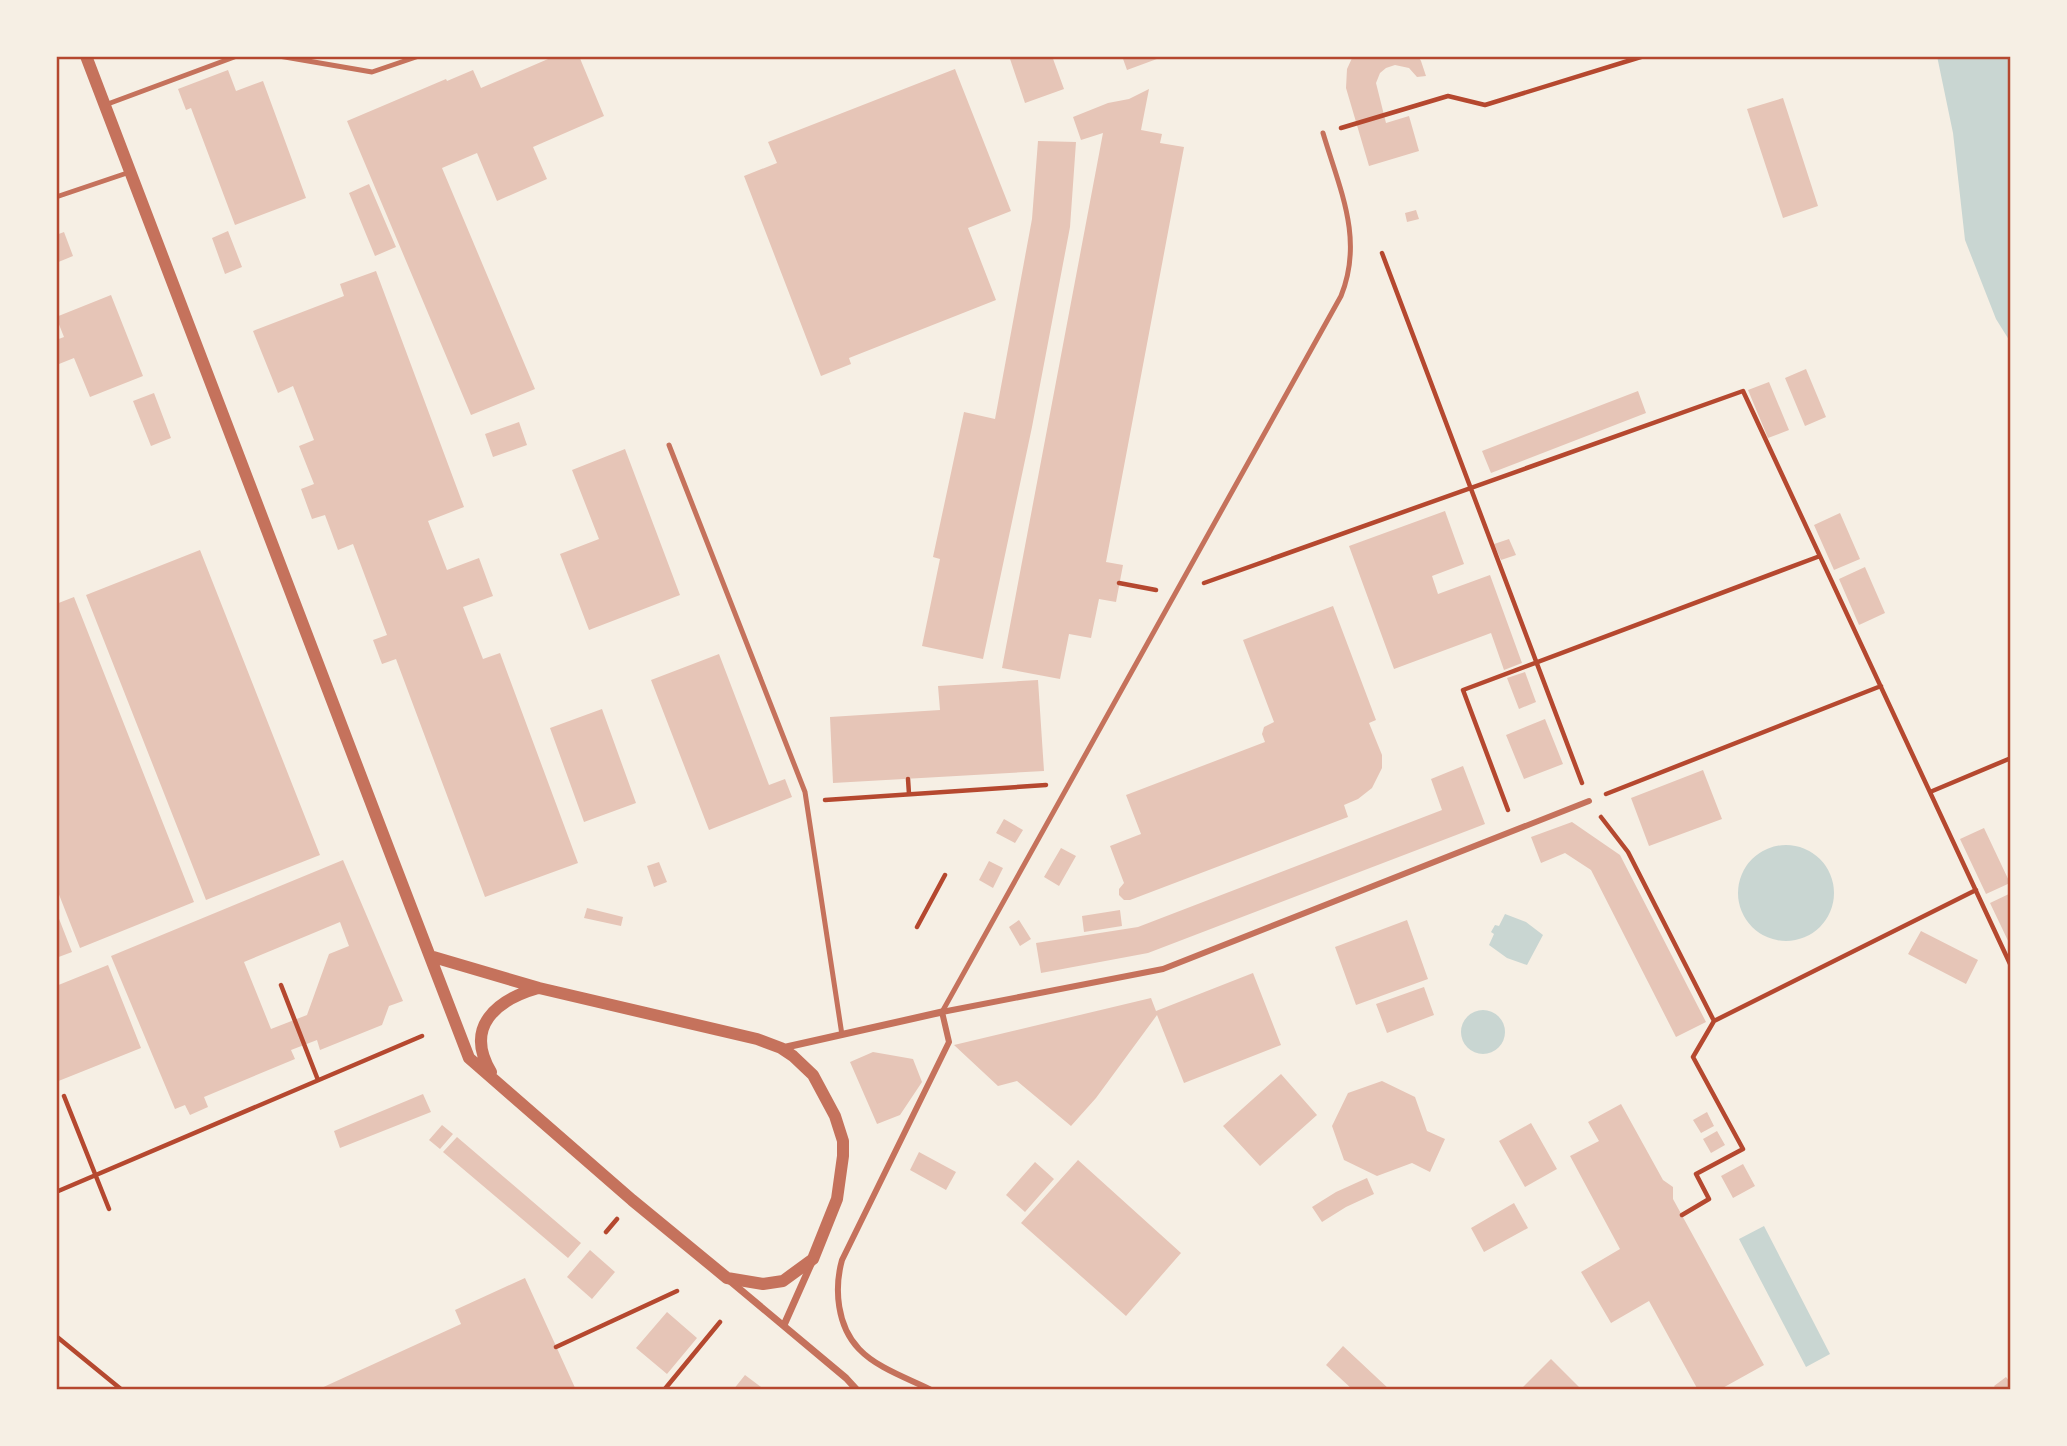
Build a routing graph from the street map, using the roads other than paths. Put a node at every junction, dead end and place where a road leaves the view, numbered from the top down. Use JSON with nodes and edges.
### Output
{"nodes":[{"id":1,"x":86,"y":56,"type":"edge"},
{"id":2,"x":237,"y":56,"type":"edge"},
{"id":3,"x":278,"y":56,"type":"edge"},
{"id":4,"x":419,"y":56,"type":"edge"},
{"id":5,"x":104,"y":105,"type":"junction"},
{"id":6,"x":1323,"y":134,"type":"road end"},
{"id":7,"x":130,"y":172,"type":"junction"},
{"id":8,"x":56,"y":197,"type":"edge"},
{"id":9,"x":669,"y":445,"type":"dead end"},
{"id":10,"x":1588,"y":801,"type":"road end"},
{"id":11,"x":430,"y":956,"type":"junction"},
{"id":12,"x":539,"y":988,"type":"junction"},
{"id":13,"x":942,"y":1012,"type":"junction"},
{"id":14,"x":842,"y":1035,"type":"junction"},
{"id":15,"x":781,"y":1048,"type":"junction"},
{"id":16,"x":495,"y":1080,"type":"junction"},
{"id":17,"x":813,"y":1259,"type":"junction"},
{"id":18,"x":727,"y":1278,"type":"junction"},
{"id":19,"x":784,"y":1325,"type":"junction"},
{"id":20,"x":857,"y":1390,"type":"edge"},
{"id":21,"x":931,"y":1390,"type":"edge"}],
"edges":[{"from":1,"to":5,"type":"street"},
{"from":2,"to":5,"type":"lane"},
{"from":3,"to":4,"type":"lane"},
{"from":5,"to":7,"type":"street"},
{"from":6,"to":13,"type":"lane"},
{"from":7,"to":8,"type":"lane"},
{"from":7,"to":11,"type":"street"},
{"from":9,"to":14,"type":"lane"},
{"from":10,"to":13,"type":"street"},
{"from":11,"to":12,"type":"street"},
{"from":11,"to":16,"type":"street"},
{"from":12,"to":15,"type":"street"},
{"from":12,"to":16,"type":"street"},
{"from":13,"to":14,"type":"street"},
{"from":13,"to":21,"type":"street"},
{"from":14,"to":15,"type":"street"},
{"from":15,"to":17,"type":"street"},
{"from":16,"to":18,"type":"street"},
{"from":17,"to":18,"type":"street"},
{"from":17,"to":19,"type":"street"},
{"from":18,"to":19,"type":"street"},
{"from":19,"to":20,"type":"street"}]}
